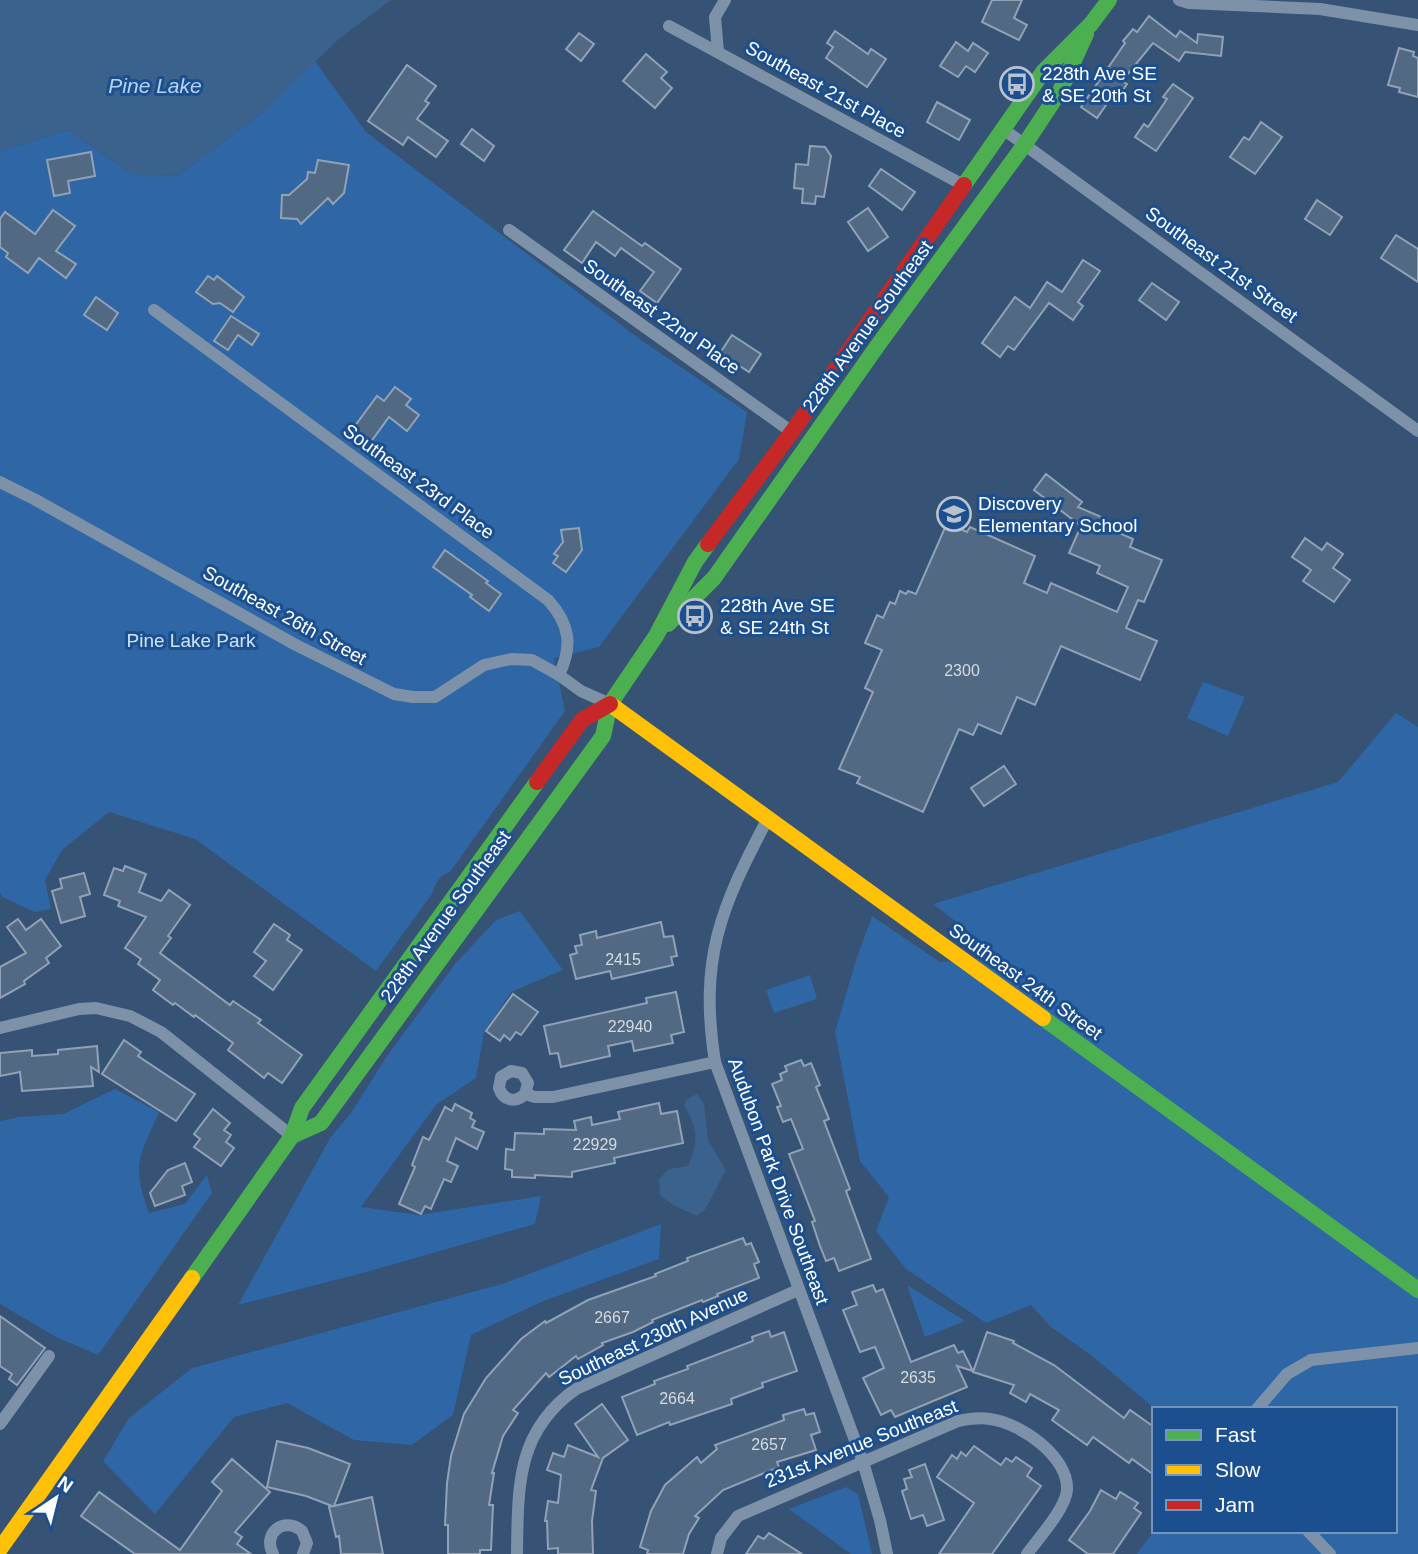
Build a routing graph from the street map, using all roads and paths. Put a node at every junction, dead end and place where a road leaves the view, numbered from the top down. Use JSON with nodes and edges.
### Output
{"nodes":[{"id":1,"x":725,"y":0,"type":"edge"},
{"id":2,"x":1109,"y":0,"type":"edge"},
{"id":3,"x":1179,"y":0,"type":"edge"},
{"id":4,"x":1091,"y":24,"type":"junction"},
{"id":5,"x":1418,"y":25,"type":"edge"},
{"id":6,"x":668,"y":26,"type":"dead end"},
{"id":7,"x":718,"y":52,"type":"junction"},
{"id":8,"x":1003,"y":128,"type":"junction"},
{"id":9,"x":1025,"y":144,"type":"junction"},
{"id":10,"x":965,"y":186,"type":"junction"},
{"id":11,"x":509,"y":230,"type":"dead end"},
{"id":12,"x":915,"y":258,"type":"junction"},
{"id":13,"x":154,"y":310,"type":"dead end"},
{"id":14,"x":878,"y":345,"type":"junction"},
{"id":15,"x":1418,"y":431,"type":"edge"},
{"id":16,"x":792,"y":432,"type":"junction"},
{"id":17,"x":0,"y":482,"type":"edge"},
{"id":18,"x":656,"y":636,"type":"junction"},
{"id":19,"x":559,"y":675,"type":"junction"},
{"id":20,"x":610,"y":704,"type":"junction"},
{"id":21,"x":767,"y":820,"type":"junction"},
{"id":22,"x":392,"y":983,"type":"junction"},
{"id":23,"x":410,"y":999,"type":"junction"},
{"id":24,"x":0,"y":1028,"type":"edge"},
{"id":25,"x":715,"y":1062,"type":"junction"},
{"id":26,"x":525,"y":1094,"type":"dead end"},
{"id":27,"x":292,"y":1136,"type":"junction"},
{"id":28,"x":798,"y":1290,"type":"junction"},
{"id":29,"x":1418,"y":1290,"type":"edge"},
{"id":30,"x":1418,"y":1348,"type":"edge"},
{"id":31,"x":50,"y":1356,"type":"dead end"},
{"id":32,"x":1258,"y":1407,"type":"edge"},
{"id":33,"x":4,"y":1409,"type":"edge"},
{"id":34,"x":0,"y":1424,"type":"edge"},
{"id":35,"x":863,"y":1462,"type":"junction"},
{"id":36,"x":1310,"y":1533,"type":"edge"},
{"id":37,"x":0,"y":1549,"type":"edge"},
{"id":38,"x":273,"y":1554,"type":"edge"},
{"id":39,"x":303,"y":1554,"type":"edge"},
{"id":40,"x":517,"y":1554,"type":"edge"},
{"id":41,"x":717,"y":1554,"type":"edge"},
{"id":42,"x":887,"y":1554,"type":"edge"},
{"id":43,"x":1027,"y":1554,"type":"edge"},
{"id":44,"x":1330,"y":1554,"type":"edge"}],
"edges":[{"from":1,"to":7,"type":"street"},
{"from":2,"to":4,"type":"main road","name":"228th Avenue Southeast"},
{"from":3,"to":5,"type":"street"},
{"from":4,"to":8,"type":"main road","name":"228th Avenue Southeast"},
{"from":4,"to":9,"type":"main road","name":"228th Avenue Southeast"},
{"from":6,"to":7,"type":"street","name":"Southeast 21st Place"},
{"from":7,"to":10,"type":"street","name":"Southeast 21st Place"},
{"from":8,"to":9,"type":"street","name":"Southeast 21st Street"},
{"from":8,"to":10,"type":"main road","name":"228th Avenue Southeast"},
{"from":9,"to":14,"type":"main road","name":"228th Avenue Southeast"},
{"from":9,"to":15,"type":"street","name":"Southeast 21st Street"},
{"from":10,"to":12,"type":"main road","name":"228th Avenue Southeast"},
{"from":11,"to":16,"type":"street","name":"Southeast 22nd Place"},
{"from":12,"to":14,"type":"main road"},
{"from":12,"to":16,"type":"main road","name":"228th Avenue Southeast"},
{"from":13,"to":19,"type":"street","name":"Southeast 23rd Place"},
{"from":14,"to":18,"type":"main road","name":"228th Avenue Southeast"},
{"from":16,"to":18,"type":"main road","name":"228th Avenue Southeast"},
{"from":17,"to":19,"type":"street","name":"Southeast 26th Street"},
{"from":18,"to":20,"type":"main road","name":"228th Avenue Southeast"},
{"from":19,"to":20,"type":"street"},
{"from":20,"to":21,"type":"main road","name":"Southeast 24th Street"},
{"from":20,"to":22,"type":"main road","name":"228th Avenue Southeast"},
{"from":20,"to":23,"type":"main road","name":"228th Avenue Southeast"},
{"from":21,"to":25,"type":"street","name":"Audubon Park Drive Southeast"},
{"from":21,"to":29,"type":"main road","name":"Southeast 24th Street"},
{"from":22,"to":23,"type":"main road"},
{"from":22,"to":27,"type":"main road","name":"228th Avenue Southeast"},
{"from":23,"to":27,"type":"main road","name":"228th Avenue Southeast"},
{"from":24,"to":27,"type":"street"},
{"from":25,"to":26,"type":"street"},
{"from":25,"to":28,"type":"street","name":"Audubon Park Drive Southeast"},
{"from":27,"to":37,"type":"main road","name":"228th Avenue Southeast"},
{"from":28,"to":35,"type":"street","name":"Audubon Park Drive Southeast"},
{"from":28,"to":40,"type":"street","name":"Southeast 230th Avenue"},
{"from":30,"to":32,"type":"street"},
{"from":31,"to":33,"type":"street"},
{"from":33,"to":34,"type":"street"},
{"from":35,"to":41,"type":"street","name":"231st Avenue Southeast"},
{"from":35,"to":42,"type":"street","name":"Audubon Park Drive Southeast"},
{"from":35,"to":43,"type":"street","name":"231st Avenue Southeast"},
{"from":36,"to":44,"type":"street"},
{"from":38,"to":39,"type":"street"}]}
